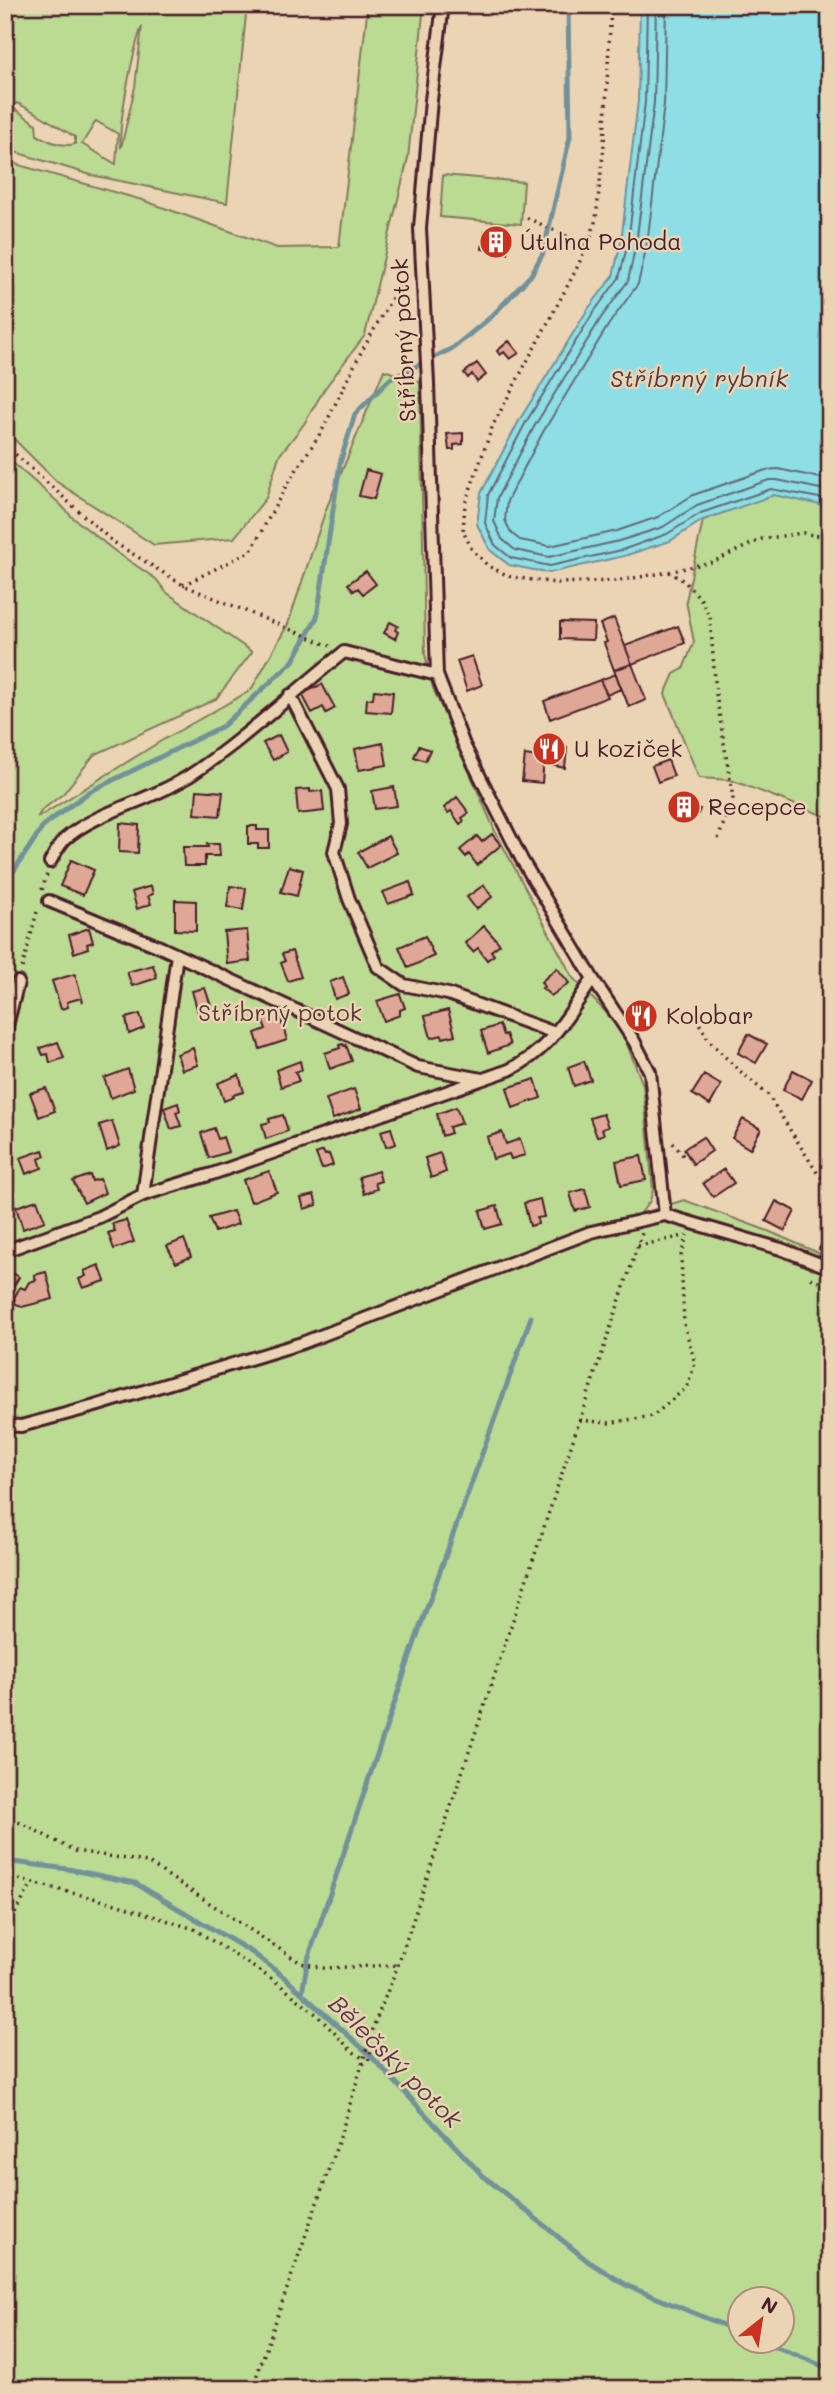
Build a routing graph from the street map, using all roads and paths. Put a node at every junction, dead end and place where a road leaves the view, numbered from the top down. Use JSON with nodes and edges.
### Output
{"nodes":[{"id":1,"x":443,"y":5,"type":"edge"},
{"id":2,"x":611,"y":5,"type":"edge"},
{"id":3,"x":529,"y":219,"type":"dead end"},
{"id":4,"x":587,"y":245,"type":"junction"},
{"id":5,"x":408,"y":261,"type":"dead end"},
{"id":6,"x":5,"y":445,"type":"edge"},
{"id":7,"x":830,"y":538,"type":"edge"},
{"id":8,"x":669,"y":572,"type":"junction"},
{"id":9,"x":183,"y":585,"type":"junction"},
{"id":10,"x":321,"y":643,"type":"dead end"},
{"id":11,"x":437,"y":675,"type":"junction"},
{"id":12,"x":290,"y":695,"type":"junction"},
{"id":13,"x":718,"y":839,"type":"dead end"},
{"id":14,"x":50,"y":862,"type":"joint"},
{"id":15,"x":49,"y":901,"type":"dead end"},
{"id":16,"x":177,"y":955,"type":"junction"},
{"id":17,"x":593,"y":979,"type":"junction"},
{"id":18,"x":18,"y":982,"type":"joint"},
{"id":19,"x":696,"y":1018,"type":"dead end"},
{"id":20,"x":555,"y":1033,"type":"junction"},
{"id":21,"x":5,"y":1034,"type":"edge"},
{"id":22,"x":485,"y":1079,"type":"junction"},
{"id":23,"x":830,"y":1186,"type":"edge"},
{"id":24,"x":143,"y":1195,"type":"junction"},
{"id":25,"x":665,"y":1215,"type":"junction"},
{"id":26,"x":646,"y":1220,"type":"junction"},
{"id":27,"x":638,"y":1246,"type":"junction"},
{"id":28,"x":5,"y":1251,"type":"edge"},
{"id":29,"x":830,"y":1268,"type":"edge"},
{"id":30,"x":808,"y":1276,"type":"dead end"},
{"id":31,"x":830,"y":1288,"type":"edge"},
{"id":32,"x":580,"y":1420,"type":"junction"},
{"id":33,"x":5,"y":1425,"type":"edge"},
{"id":34,"x":5,"y":1818,"type":"edge"},
{"id":35,"x":5,"y":1876,"type":"edge"},
{"id":36,"x":32,"y":1883,"type":"junction"},
{"id":37,"x":5,"y":1932,"type":"edge"},
{"id":38,"x":398,"y":1965,"type":"junction"},
{"id":39,"x":365,"y":2058,"type":"junction"},
{"id":40,"x":830,"y":2187,"type":"edge"},
{"id":41,"x":820,"y":2201,"type":"dead end"},
{"id":42,"x":252,"y":2389,"type":"edge"}],
"edges":[{"from":1,"to":11,"type":"lane","name":"Stříbrný potok"},
{"from":2,"to":4,"type":"path"},
{"from":3,"to":4,"type":"path"},
{"from":4,"to":8,"type":"path"},
{"from":5,"to":9,"type":"path"},
{"from":6,"to":9,"type":"path"},
{"from":7,"to":8,"type":"path"},
{"from":8,"to":13,"type":"path"},
{"from":9,"to":10,"type":"path"},
{"from":11,"to":12,"type":"lane"},
{"from":11,"to":17,"type":"lane","name":"Stříbrný potok"},
{"from":12,"to":14,"type":"lane"},
{"from":12,"to":20,"type":"lane"},
{"from":14,"to":18,"type":"path"},
{"from":15,"to":16,"type":"lane"},
{"from":16,"to":22,"type":"lane"},
{"from":16,"to":24,"type":"lane"},
{"from":17,"to":20,"type":"lane"},
{"from":17,"to":25,"type":"lane","name":"Stříbrný potok"},
{"from":18,"to":21,"type":"lane"},
{"from":19,"to":23,"type":"path"},
{"from":20,"to":22,"type":"lane"},
{"from":22,"to":24,"type":"lane"},
{"from":24,"to":28,"type":"lane"},
{"from":25,"to":26,"type":"lane"},
{"from":25,"to":29,"type":"lane"},
{"from":26,"to":27,"type":"path"},
{"from":26,"to":33,"type":"lane"},
{"from":27,"to":32,"type":"path"},
{"from":27,"to":32,"type":"path"},
{"from":30,"to":31,"type":"path"},
{"from":32,"to":38,"type":"path"},
{"from":34,"to":38,"type":"path"},
{"from":35,"to":36,"type":"path"},
{"from":36,"to":37,"type":"path"},
{"from":36,"to":39,"type":"path"},
{"from":38,"to":39,"type":"path"},
{"from":39,"to":42,"type":"path"},
{"from":40,"to":41,"type":"path"}]}
